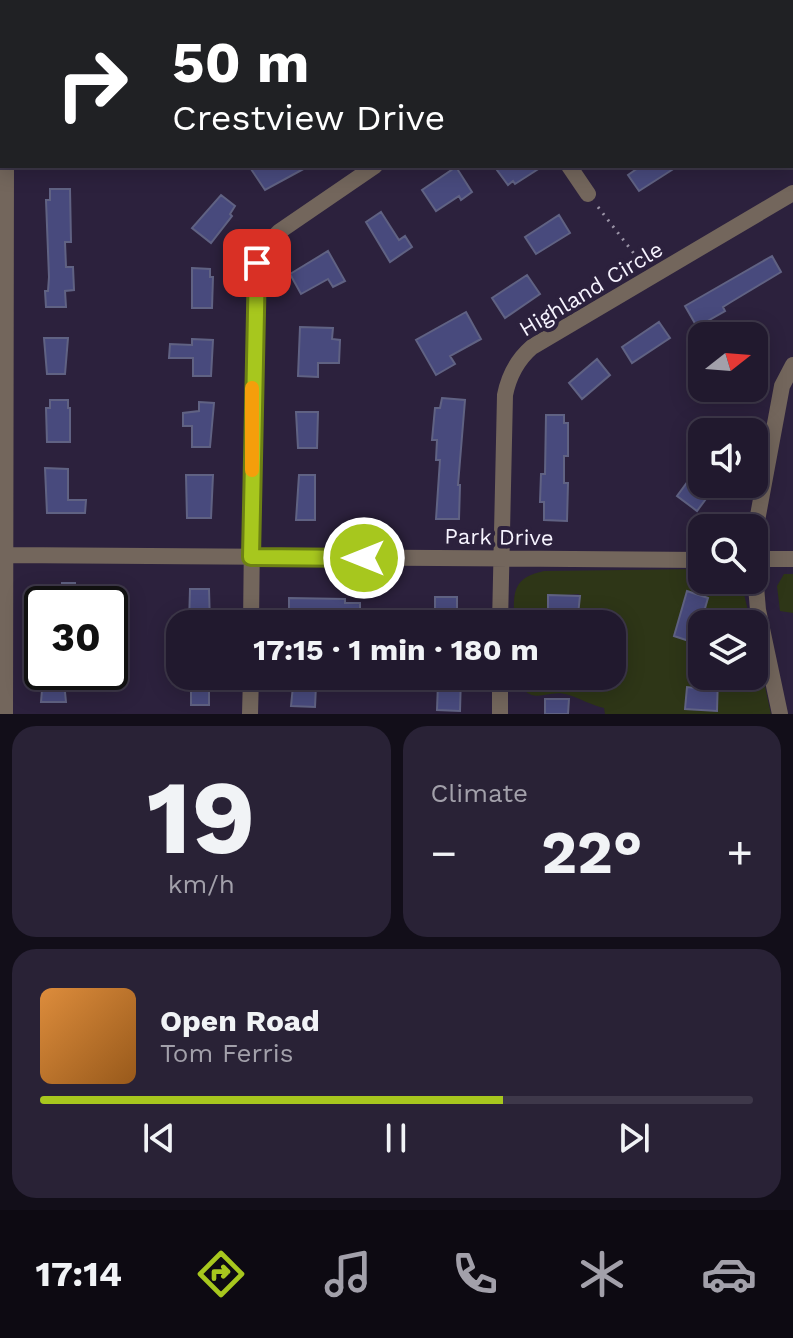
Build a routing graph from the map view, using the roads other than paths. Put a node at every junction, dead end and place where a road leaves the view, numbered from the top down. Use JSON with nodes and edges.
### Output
{"nodes":[{"id":1,"x":6,"y":168,"type":"edge"},
{"id":2,"x":372,"y":168,"type":"edge"},
{"id":3,"x":570,"y":168,"type":"edge"},
{"id":4,"x":793,"y":193,"type":"edge"},
{"id":5,"x":588,"y":194,"type":"road end"},
{"id":6,"x":793,"y":365,"type":"edge"},
{"id":7,"x":758,"y":514,"type":"edge"},
{"id":8,"x":7,"y":555,"type":"junction"},
{"id":9,"x":251,"y":557,"type":"junction"},
{"id":10,"x":501,"y":559,"type":"junction"},
{"id":11,"x":793,"y":559,"type":"edge"},
{"id":12,"x":688,"y":560,"type":"edge"},
{"id":13,"x":768,"y":560,"type":"edge"},
{"id":14,"x":3,"y":590,"type":"edge"},
{"id":15,"x":757,"y":594,"type":"edge"},
{"id":16,"x":251,"y":610,"type":"edge"},
{"id":17,"x":500,"y":610,"type":"edge"},
{"id":18,"x":251,"y":690,"type":"edge"},
{"id":19,"x":500,"y":690,"type":"edge"},
{"id":20,"x":5,"y":714,"type":"edge"},
{"id":21,"x":250,"y":714,"type":"edge"},
{"id":22,"x":500,"y":714,"type":"edge"},
{"id":23,"x":780,"y":714,"type":"edge"}],
"edges":[{"from":1,"to":8,"type":"street"},
{"from":2,"to":9,"type":"street"},
{"from":3,"to":5,"type":"street"},
{"from":4,"to":10,"type":"street","name":"Highland Circle"},
{"from":6,"to":7,"type":"street"},
{"from":8,"to":9,"type":"street","name":"Park Drive"},
{"from":8,"to":14,"type":"street"},
{"from":9,"to":10,"type":"street","name":"Park Drive"},
{"from":9,"to":16,"type":"street"},
{"from":10,"to":12,"type":"street","name":"Park Drive"},
{"from":10,"to":17,"type":"street","name":"Highland Circle"},
{"from":11,"to":13,"type":"street"},
{"from":14,"to":20,"type":"street"},
{"from":15,"to":23,"type":"street"},
{"from":18,"to":21,"type":"street"},
{"from":19,"to":22,"type":"street"}]}
